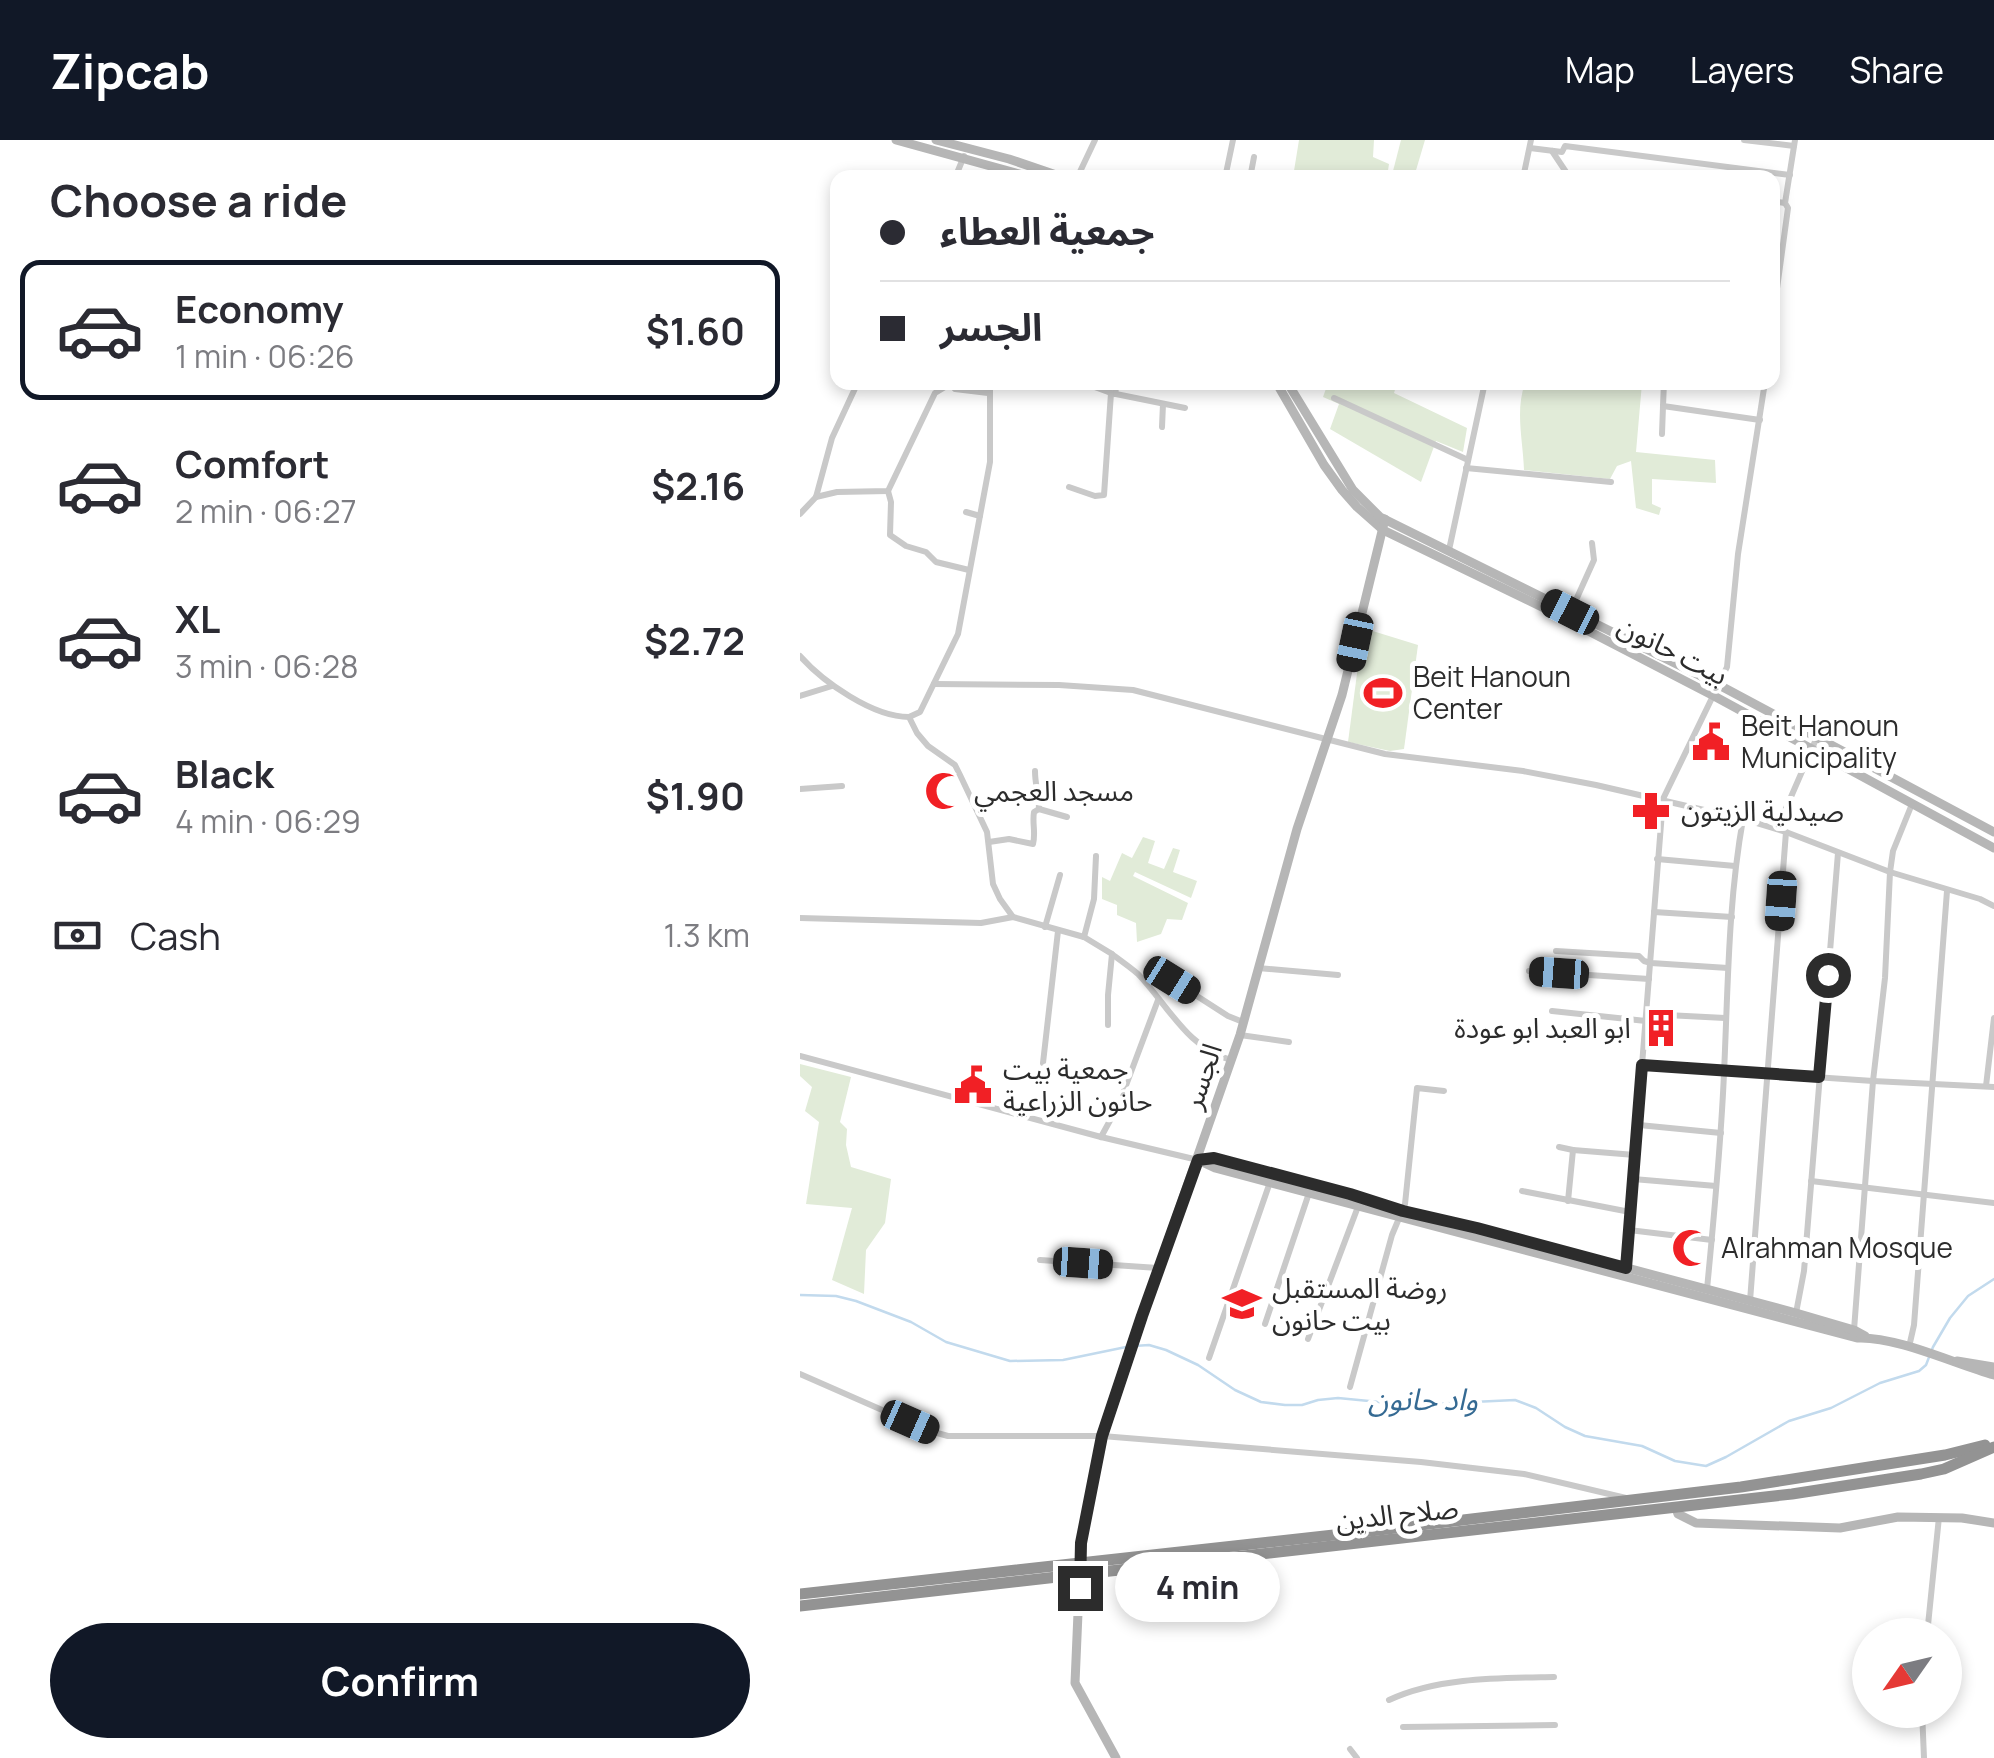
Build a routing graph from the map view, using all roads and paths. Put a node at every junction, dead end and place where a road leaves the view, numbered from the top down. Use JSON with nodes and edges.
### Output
{"nodes":[{"id":1,"x":896,"y":140,"type":"edge"},
{"id":2,"x":936,"y":140,"type":"edge"},
{"id":3,"x":1095,"y":140,"type":"edge"},
{"id":4,"x":1233,"y":140,"type":"edge"},
{"id":5,"x":1744,"y":140,"type":"edge"},
{"id":6,"x":948,"y":142,"type":"edge"},
{"id":7,"x":1795,"y":143,"type":"edge"},
{"id":8,"x":1530,"y":144,"type":"edge"},
{"id":9,"x":1552,"y":151,"type":"junction"},
{"id":10,"x":964,"y":153,"type":"junction"},
{"id":11,"x":1254,"y":157,"type":"dead end"},
{"id":12,"x":958,"y":170,"type":"edge"},
{"id":13,"x":1012,"y":170,"type":"edge"},
{"id":14,"x":1034,"y":170,"type":"edge"},
{"id":15,"x":1081,"y":170,"type":"edge"},
{"id":16,"x":1227,"y":170,"type":"edge"},
{"id":17,"x":1252,"y":170,"type":"edge"},
{"id":18,"x":1525,"y":170,"type":"edge"},
{"id":19,"x":1565,"y":170,"type":"edge"},
{"id":20,"x":1751,"y":170,"type":"edge"},
{"id":21,"x":1780,"y":174,"type":"edge"},
{"id":22,"x":1790,"y":175,"type":"junction"},
{"id":23,"x":1780,"y":203,"type":"edge"},
{"id":24,"x":1785,"y":203,"type":"junction"},
{"id":25,"x":1780,"y":247,"type":"edge"},
{"id":26,"x":854,"y":390,"type":"edge"},
{"id":27,"x":939,"y":390,"type":"edge"},
{"id":28,"x":962,"y":390,"type":"edge"},
{"id":29,"x":989,"y":390,"type":"edge"},
{"id":30,"x":1104,"y":390,"type":"edge"},
{"id":31,"x":1114,"y":390,"type":"edge"},
{"id":32,"x":1134,"y":390,"type":"edge"},
{"id":33,"x":1281,"y":390,"type":"edge"},
{"id":34,"x":1292,"y":390,"type":"edge"},
{"id":35,"x":1483,"y":390,"type":"edge"},
{"id":36,"x":1664,"y":390,"type":"edge"},
{"id":37,"x":1765,"y":390,"type":"edge"},
{"id":38,"x":1113,"y":393,"type":"junction"},
{"id":39,"x":988,"y":394,"type":"junction"},
{"id":40,"x":1133,"y":396,"type":"junction"},
{"id":41,"x":1334,"y":398,"type":"dead end"},
{"id":42,"x":1163,"y":404,"type":"junction"},
{"id":43,"x":1663,"y":406,"type":"junction"},
{"id":44,"x":1185,"y":408,"type":"dead end"},
{"id":45,"x":1760,"y":420,"type":"junction"},
{"id":46,"x":1162,"y":427,"type":"dead end"},
{"id":47,"x":1662,"y":434,"type":"dead end"},
{"id":48,"x":1467,"y":464,"type":"junction"},
{"id":49,"x":1611,"y":482,"type":"dead end"},
{"id":50,"x":1070,"y":487,"type":"dead end"},
{"id":51,"x":888,"y":491,"type":"junction"},
{"id":52,"x":816,"y":497,"type":"junction"},
{"id":53,"x":966,"y":512,"type":"dead end"},
{"id":54,"x":800,"y":514,"type":"edge"},
{"id":55,"x":980,"y":516,"type":"junction"},
{"id":56,"x":1384,"y":525,"type":"junction"},
{"id":57,"x":1592,"y":542,"type":"dead end"},
{"id":58,"x":1449,"y":550,"type":"junction"},
{"id":59,"x":969,"y":570,"type":"junction"},
{"id":60,"x":1570,"y":612,"type":"junction"},
{"id":61,"x":800,"y":656,"type":"edge"},
{"id":62,"x":934,"y":684,"type":"junction"},
{"id":63,"x":1719,"y":685,"type":"junction"},
{"id":64,"x":833,"y":686,"type":"junction"},
{"id":65,"x":800,"y":696,"type":"edge"},
{"id":66,"x":1714,"y":696,"type":"junction"},
{"id":67,"x":909,"y":717,"type":"junction"},
{"id":68,"x":1817,"y":737,"type":"junction"},
{"id":69,"x":1328,"y":740,"type":"junction"},
{"id":70,"x":1812,"y":750,"type":"junction"},
{"id":71,"x":1876,"y":768,"type":"junction"},
{"id":72,"x":1035,"y":771,"type":"dead end"},
{"id":73,"x":1870,"y":782,"type":"junction"},
{"id":74,"x":842,"y":786,"type":"dead end"},
{"id":75,"x":800,"y":790,"type":"edge"},
{"id":76,"x":1663,"y":800,"type":"junction"},
{"id":77,"x":1912,"y":804,"type":"junction"},
{"id":78,"x":1039,"y":809,"type":"junction"},
{"id":79,"x":1067,"y":817,"type":"dead end"},
{"id":80,"x":1743,"y":819,"type":"junction"},
{"id":81,"x":1777,"y":830,"type":"junction"},
{"id":82,"x":1786,"y":832,"type":"junction"},
{"id":83,"x":1994,"y":832,"type":"edge"},
{"id":84,"x":989,"y":842,"type":"junction"},
{"id":85,"x":1994,"y":848,"type":"edge"},
{"id":86,"x":1838,"y":853,"type":"junction"},
{"id":87,"x":1096,"y":856,"type":"dead end"},
{"id":88,"x":1657,"y":858,"type":"junction"},
{"id":89,"x":1735,"y":866,"type":"junction"},
{"id":90,"x":1890,"y":872,"type":"junction"},
{"id":91,"x":1060,"y":875,"type":"dead end"},
{"id":92,"x":1947,"y":891,"type":"junction"},
{"id":93,"x":1994,"y":906,"type":"edge"},
{"id":94,"x":1654,"y":912,"type":"junction"},
{"id":95,"x":1013,"y":917,"type":"junction"},
{"id":96,"x":1732,"y":917,"type":"junction"},
{"id":97,"x":800,"y":918,"type":"edge"},
{"id":98,"x":1044,"y":927,"type":"junction"},
{"id":99,"x":1058,"y":931,"type":"junction"},
{"id":100,"x":1084,"y":937,"type":"junction"},
{"id":101,"x":1556,"y":951,"type":"dead end"},
{"id":102,"x":1112,"y":954,"type":"junction"},
{"id":103,"x":1651,"y":962,"type":"junction"},
{"id":104,"x":1258,"y":968,"type":"junction"},
{"id":105,"x":1728,"y":968,"type":"junction"},
{"id":106,"x":1529,"y":971,"type":"dead end"},
{"id":107,"x":1338,"y":975,"type":"dead end"},
{"id":108,"x":1649,"y":979,"type":"junction"},
{"id":109,"x":1172,"y":980,"type":"dead end"},
{"id":110,"x":1158,"y":1000,"type":"junction"},
{"id":111,"x":1552,"y":1011,"type":"dead end"},
{"id":112,"x":1646,"y":1018,"type":"junction"},
{"id":113,"x":1724,"y":1018,"type":"junction"},
{"id":114,"x":1994,"y":1018,"type":"edge"},
{"id":115,"x":1243,"y":1022,"type":"junction"},
{"id":116,"x":1108,"y":1025,"type":"dead end"},
{"id":117,"x":1240,"y":1036,"type":"junction"},
{"id":118,"x":1289,"y":1042,"type":"dead end"},
{"id":119,"x":800,"y":1056,"type":"edge"},
{"id":120,"x":1231,"y":1060,"type":"junction"},
{"id":121,"x":1043,"y":1063,"type":"dead end"},
{"id":122,"x":1642,"y":1065,"type":"junction"},
{"id":123,"x":1724,"y":1070,"type":"junction"},
{"id":124,"x":1769,"y":1073,"type":"junction"},
{"id":125,"x":1819,"y":1077,"type":"junction"},
{"id":126,"x":1873,"y":1081,"type":"junction"},
{"id":127,"x":1933,"y":1084,"type":"junction"},
{"id":128,"x":1990,"y":1086,"type":"edge"},
{"id":129,"x":1444,"y":1091,"type":"dead end"},
{"id":130,"x":1638,"y":1125,"type":"junction"},
{"id":131,"x":1721,"y":1132,"type":"junction"},
{"id":132,"x":1102,"y":1137,"type":"junction"},
{"id":133,"x":1559,"y":1146,"type":"dead end"},
{"id":134,"x":1573,"y":1150,"type":"junction"},
{"id":135,"x":1636,"y":1155,"type":"junction"},
{"id":136,"x":1198,"y":1160,"type":"junction"},
{"id":137,"x":1274,"y":1179,"type":"junction"},
{"id":138,"x":1633,"y":1179,"type":"junction"},
{"id":139,"x":1812,"y":1181,"type":"junction"},
{"id":140,"x":1716,"y":1186,"type":"junction"},
{"id":141,"x":1310,"y":1188,"type":"junction"},
{"id":142,"x":1865,"y":1188,"type":"junction"},
{"id":143,"x":1522,"y":1191,"type":"dead end"},
{"id":144,"x":1922,"y":1196,"type":"junction"},
{"id":145,"x":1568,"y":1201,"type":"junction"},
{"id":146,"x":1360,"y":1202,"type":"junction"},
{"id":147,"x":1994,"y":1203,"type":"edge"},
{"id":148,"x":1630,"y":1212,"type":"junction"},
{"id":149,"x":1401,"y":1214,"type":"junction"},
{"id":150,"x":1477,"y":1228,"type":"joint"},
{"id":151,"x":1629,"y":1230,"type":"junction"},
{"id":152,"x":1712,"y":1240,"type":"junction"},
{"id":153,"x":1040,"y":1260,"type":"dead end"},
{"id":154,"x":1160,"y":1268,"type":"junction"},
{"id":155,"x":1626,"y":1268,"type":"junction"},
{"id":156,"x":1707,"y":1289,"type":"junction"},
{"id":157,"x":1750,"y":1302,"type":"junction"},
{"id":158,"x":1796,"y":1313,"type":"junction"},
{"id":159,"x":1265,"y":1324,"type":"dead end"},
{"id":160,"x":1854,"y":1330,"type":"junction"},
{"id":161,"x":1867,"y":1338,"type":"junction"},
{"id":162,"x":1308,"y":1339,"type":"dead end"},
{"id":163,"x":1912,"y":1349,"type":"junction"},
{"id":164,"x":1210,"y":1358,"type":"dead end"},
{"id":165,"x":1994,"y":1371,"type":"edge"},
{"id":166,"x":800,"y":1374,"type":"edge"},
{"id":167,"x":1350,"y":1386,"type":"dead end"},
{"id":168,"x":1102,"y":1436,"type":"junction"},
{"id":169,"x":1994,"y":1445,"type":"edge"},
{"id":170,"x":1632,"y":1500,"type":"junction"},
{"id":171,"x":1676,"y":1508,"type":"junction"},
{"id":172,"x":1940,"y":1517,"type":"junction"},
{"id":173,"x":1994,"y":1523,"type":"edge"},
{"id":174,"x":1080,"y":1569,"type":"junction"},
{"id":175,"x":800,"y":1594,"type":"edge"},
{"id":176,"x":800,"y":1606,"type":"edge"},
{"id":177,"x":1930,"y":1618,"type":"edge"},
{"id":178,"x":1554,"y":1677,"type":"dead end"},
{"id":179,"x":1389,"y":1700,"type":"dead end"},
{"id":180,"x":1555,"y":1725,"type":"dead end"},
{"id":181,"x":1402,"y":1727,"type":"dead end"},
{"id":182,"x":1923,"y":1728,"type":"edge"},
{"id":183,"x":1350,"y":1748,"type":"dead end"},
{"id":184,"x":1116,"y":1758,"type":"edge"},
{"id":185,"x":1357,"y":1758,"type":"edge"},
{"id":186,"x":1924,"y":1758,"type":"edge"}],
"edges":[{"from":1,"to":10,"type":"street"},
{"from":2,"to":6,"type":"street"},
{"from":3,"to":15,"type":"street"},
{"from":4,"to":16,"type":"street"},
{"from":5,"to":7,"type":"street"},
{"from":6,"to":10,"type":"street"},
{"from":7,"to":22,"type":"street"},
{"from":8,"to":9,"type":"street"},
{"from":8,"to":18,"type":"street"},
{"from":9,"to":19,"type":"street"},
{"from":9,"to":20,"type":"street"},
{"from":10,"to":12,"type":"street"},
{"from":10,"to":13,"type":"street"},
{"from":10,"to":14,"type":"street"},
{"from":11,"to":17,"type":"street"},
{"from":21,"to":22,"type":"street"},
{"from":22,"to":24,"type":"street"},
{"from":23,"to":24,"type":"street"},
{"from":24,"to":25,"type":"street"},
{"from":26,"to":52,"type":"street"},
{"from":27,"to":51,"type":"street"},
{"from":28,"to":39,"type":"street"},
{"from":29,"to":39,"type":"street"},
{"from":30,"to":38,"type":"street"},
{"from":31,"to":38,"type":"street"},
{"from":32,"to":40,"type":"street"},
{"from":33,"to":56,"type":"street","name":"بيت حانون"},
{"from":34,"to":56,"type":"street","name":"بيت حانون"},
{"from":35,"to":48,"type":"street"},
{"from":36,"to":43,"type":"street"},
{"from":37,"to":45,"type":"street"},
{"from":38,"to":40,"type":"street"},
{"from":38,"to":50,"type":"street"},
{"from":39,"to":55,"type":"street"},
{"from":40,"to":42,"type":"street"},
{"from":41,"to":48,"type":"street"},
{"from":42,"to":44,"type":"street"},
{"from":42,"to":46,"type":"street"},
{"from":43,"to":45,"type":"street"},
{"from":43,"to":47,"type":"street"},
{"from":45,"to":63,"type":"street"},
{"from":48,"to":49,"type":"street"},
{"from":48,"to":58,"type":"street"},
{"from":51,"to":52,"type":"street"},
{"from":51,"to":59,"type":"street"},
{"from":52,"to":54,"type":"street"},
{"from":53,"to":55,"type":"street"},
{"from":55,"to":59,"type":"street"},
{"from":56,"to":58,"type":"street","name":"بيت حانون"},
{"from":56,"to":66,"type":"street","name":"بيت حانون"},
{"from":56,"to":69,"type":"street","name":"الجسر"},
{"from":57,"to":60,"type":"street"},
{"from":58,"to":60,"type":"street","name":"بيت حانون"},
{"from":59,"to":62,"type":"street"},
{"from":60,"to":63,"type":"street","name":"بيت حانون"},
{"from":61,"to":64,"type":"street"},
{"from":62,"to":67,"type":"street"},
{"from":62,"to":69,"type":"street"},
{"from":63,"to":66,"type":"street"},
{"from":63,"to":68,"type":"street","name":"بيت حانون"},
{"from":64,"to":65,"type":"street"},
{"from":64,"to":67,"type":"street"},
{"from":66,"to":70,"type":"street","name":"بيت حانون"},
{"from":66,"to":76,"type":"street"},
{"from":67,"to":84,"type":"street"},
{"from":68,"to":70,"type":"street"},
{"from":68,"to":71,"type":"street","name":"بيت حانون"},
{"from":69,"to":76,"type":"street"},
{"from":69,"to":104,"type":"street","name":"الجسر"},
{"from":70,"to":73,"type":"street","name":"بيت حانون"},
{"from":70,"to":81,"type":"street"},
{"from":71,"to":73,"type":"street"},
{"from":71,"to":83,"type":"street","name":"بيت حانون"},
{"from":72,"to":78,"type":"street"},
{"from":73,"to":77,"type":"street","name":"بيت حانون"},
{"from":74,"to":75,"type":"street"},
{"from":76,"to":80,"type":"street"},
{"from":76,"to":88,"type":"street"},
{"from":77,"to":85,"type":"street","name":"بيت حانون"},
{"from":77,"to":90,"type":"street"},
{"from":78,"to":79,"type":"street"},
{"from":78,"to":84,"type":"street"},
{"from":80,"to":81,"type":"street"},
{"from":80,"to":89,"type":"street"},
{"from":81,"to":82,"type":"street"},
{"from":82,"to":86,"type":"street"},
{"from":82,"to":124,"type":"street"},
{"from":84,"to":95,"type":"street"},
{"from":86,"to":90,"type":"street"},
{"from":86,"to":125,"type":"street"},
{"from":87,"to":100,"type":"street"},
{"from":88,"to":89,"type":"street"},
{"from":88,"to":94,"type":"street"},
{"from":89,"to":96,"type":"street"},
{"from":90,"to":92,"type":"street"},
{"from":90,"to":126,"type":"street"},
{"from":91,"to":98,"type":"street"},
{"from":92,"to":93,"type":"street"},
{"from":92,"to":127,"type":"street"},
{"from":94,"to":96,"type":"street"},
{"from":94,"to":103,"type":"street"},
{"from":95,"to":97,"type":"street"},
{"from":95,"to":98,"type":"street"},
{"from":96,"to":105,"type":"street"},
{"from":98,"to":99,"type":"street"},
{"from":99,"to":100,"type":"street"},
{"from":99,"to":121,"type":"street"},
{"from":100,"to":102,"type":"street"},
{"from":101,"to":103,"type":"street"},
{"from":102,"to":110,"type":"street"},
{"from":102,"to":116,"type":"street"},
{"from":103,"to":105,"type":"street"},
{"from":103,"to":108,"type":"street"},
{"from":104,"to":107,"type":"street"},
{"from":104,"to":115,"type":"street","name":"الجسر"},
{"from":105,"to":113,"type":"street"},
{"from":106,"to":108,"type":"street"},
{"from":108,"to":112,"type":"street"},
{"from":109,"to":115,"type":"street"},
{"from":110,"to":120,"type":"street"},
{"from":110,"to":132,"type":"street"},
{"from":111,"to":112,"type":"street"},
{"from":112,"to":113,"type":"street"},
{"from":112,"to":122,"type":"street"},
{"from":113,"to":123,"type":"street"},
{"from":114,"to":128,"type":"street"},
{"from":115,"to":117,"type":"street","name":"الجسر"},
{"from":117,"to":118,"type":"street"},
{"from":117,"to":120,"type":"street","name":"الجسر"},
{"from":119,"to":132,"type":"street"},
{"from":120,"to":136,"type":"street","name":"الجسر"},
{"from":122,"to":123,"type":"street"},
{"from":122,"to":130,"type":"street"},
{"from":123,"to":124,"type":"street"},
{"from":123,"to":131,"type":"street"},
{"from":124,"to":125,"type":"street"},
{"from":124,"to":157,"type":"street"},
{"from":125,"to":126,"type":"street"},
{"from":125,"to":139,"type":"street"},
{"from":126,"to":127,"type":"street"},
{"from":126,"to":142,"type":"street"},
{"from":127,"to":128,"type":"street"},
{"from":127,"to":144,"type":"street"},
{"from":129,"to":149,"type":"street"},
{"from":130,"to":131,"type":"street"},
{"from":130,"to":135,"type":"street"},
{"from":131,"to":140,"type":"street"},
{"from":132,"to":136,"type":"street"},
{"from":133,"to":134,"type":"street"},
{"from":134,"to":135,"type":"street"},
{"from":134,"to":145,"type":"street"},
{"from":135,"to":138,"type":"street"},
{"from":136,"to":137,"type":"street"},
{"from":136,"to":154,"type":"street","name":"الجسر"},
{"from":137,"to":141,"type":"street"},
{"from":137,"to":164,"type":"street"},
{"from":138,"to":140,"type":"street"},
{"from":138,"to":148,"type":"street"},
{"from":139,"to":142,"type":"street"},
{"from":139,"to":158,"type":"street"},
{"from":140,"to":152,"type":"street"},
{"from":141,"to":146,"type":"street"},
{"from":141,"to":159,"type":"street"},
{"from":142,"to":144,"type":"street"},
{"from":142,"to":160,"type":"street"},
{"from":143,"to":145,"type":"street"},
{"from":144,"to":147,"type":"street"},
{"from":144,"to":163,"type":"street"},
{"from":145,"to":148,"type":"street"},
{"from":146,"to":149,"type":"street"},
{"from":146,"to":162,"type":"street"},
{"from":148,"to":151,"type":"street"},
{"from":149,"to":150,"type":"street"},
{"from":149,"to":161,"type":"street"},
{"from":149,"to":167,"type":"street"},
{"from":150,"to":155,"type":"street"},
{"from":151,"to":152,"type":"street"},
{"from":151,"to":155,"type":"street"},
{"from":152,"to":156,"type":"street"},
{"from":153,"to":154,"type":"street"},
{"from":154,"to":168,"type":"street","name":"الجسر"},
{"from":155,"to":156,"type":"street"},
{"from":156,"to":157,"type":"street"},
{"from":157,"to":158,"type":"street"},
{"from":158,"to":160,"type":"street"},
{"from":160,"to":161,"type":"street"},
{"from":161,"to":163,"type":"street"},
{"from":163,"to":165,"type":"street"},
{"from":166,"to":168,"type":"street"},
{"from":168,"to":170,"type":"street"},
{"from":168,"to":174,"type":"street","name":"الجسر"},
{"from":169,"to":170,"type":"highway","name":"صلاح الدين"},
{"from":169,"to":171,"type":"highway","name":"صلاح الدين"},
{"from":170,"to":174,"type":"highway","name":"صلاح الدين"},
{"from":171,"to":172,"type":"street"},
{"from":171,"to":174,"type":"highway","name":"صلاح الدين"},
{"from":172,"to":173,"type":"street"},
{"from":172,"to":177,"type":"street"},
{"from":174,"to":175,"type":"highway","name":"صلاح الدين"},
{"from":174,"to":176,"type":"highway","name":"صلاح الدين"},
{"from":174,"to":184,"type":"street","name":"الجسر"},
{"from":178,"to":179,"type":"street"},
{"from":180,"to":181,"type":"street"},
{"from":182,"to":186,"type":"street"},
{"from":183,"to":185,"type":"street"}]}
